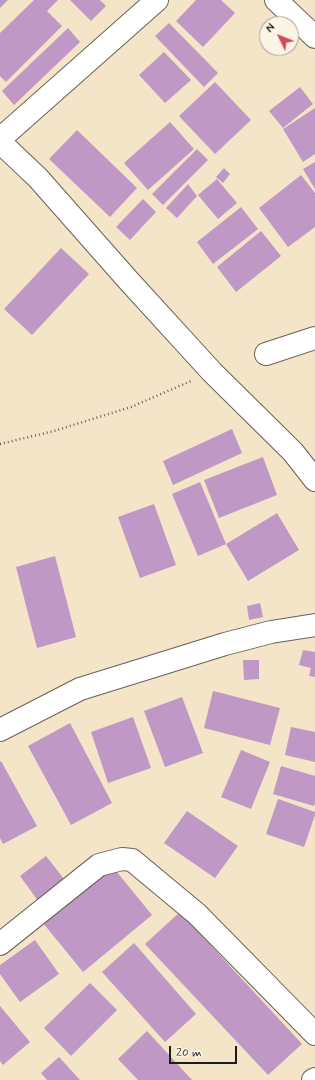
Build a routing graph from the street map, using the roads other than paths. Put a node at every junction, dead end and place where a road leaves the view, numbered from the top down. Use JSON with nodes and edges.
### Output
{"nodes":[{"id":1,"x":157,"y":0,"type":"edge"},
{"id":2,"x":276,"y":0,"type":"edge"},
{"id":3,"x":315,"y":37,"type":"edge"},
{"id":4,"x":0,"y":139,"type":"edge"},
{"id":5,"x":0,"y":142,"type":"edge"},
{"id":6,"x":315,"y":338,"type":"edge"},
{"id":7,"x":266,"y":354,"type":"dead end"},
{"id":8,"x":315,"y":480,"type":"edge"},
{"id":9,"x":315,"y":625,"type":"edge"},
{"id":10,"x":0,"y":730,"type":"edge"},
{"id":11,"x":0,"y":944,"type":"edge"},
{"id":12,"x":315,"y":1034,"type":"edge"}],
"edges":[{"from":1,"to":4,"type":"street"},
{"from":2,"to":3,"type":"street"},
{"from":5,"to":8,"type":"street"},
{"from":6,"to":7,"type":"street"},
{"from":9,"to":10,"type":"street"},
{"from":11,"to":12,"type":"street"}]}
